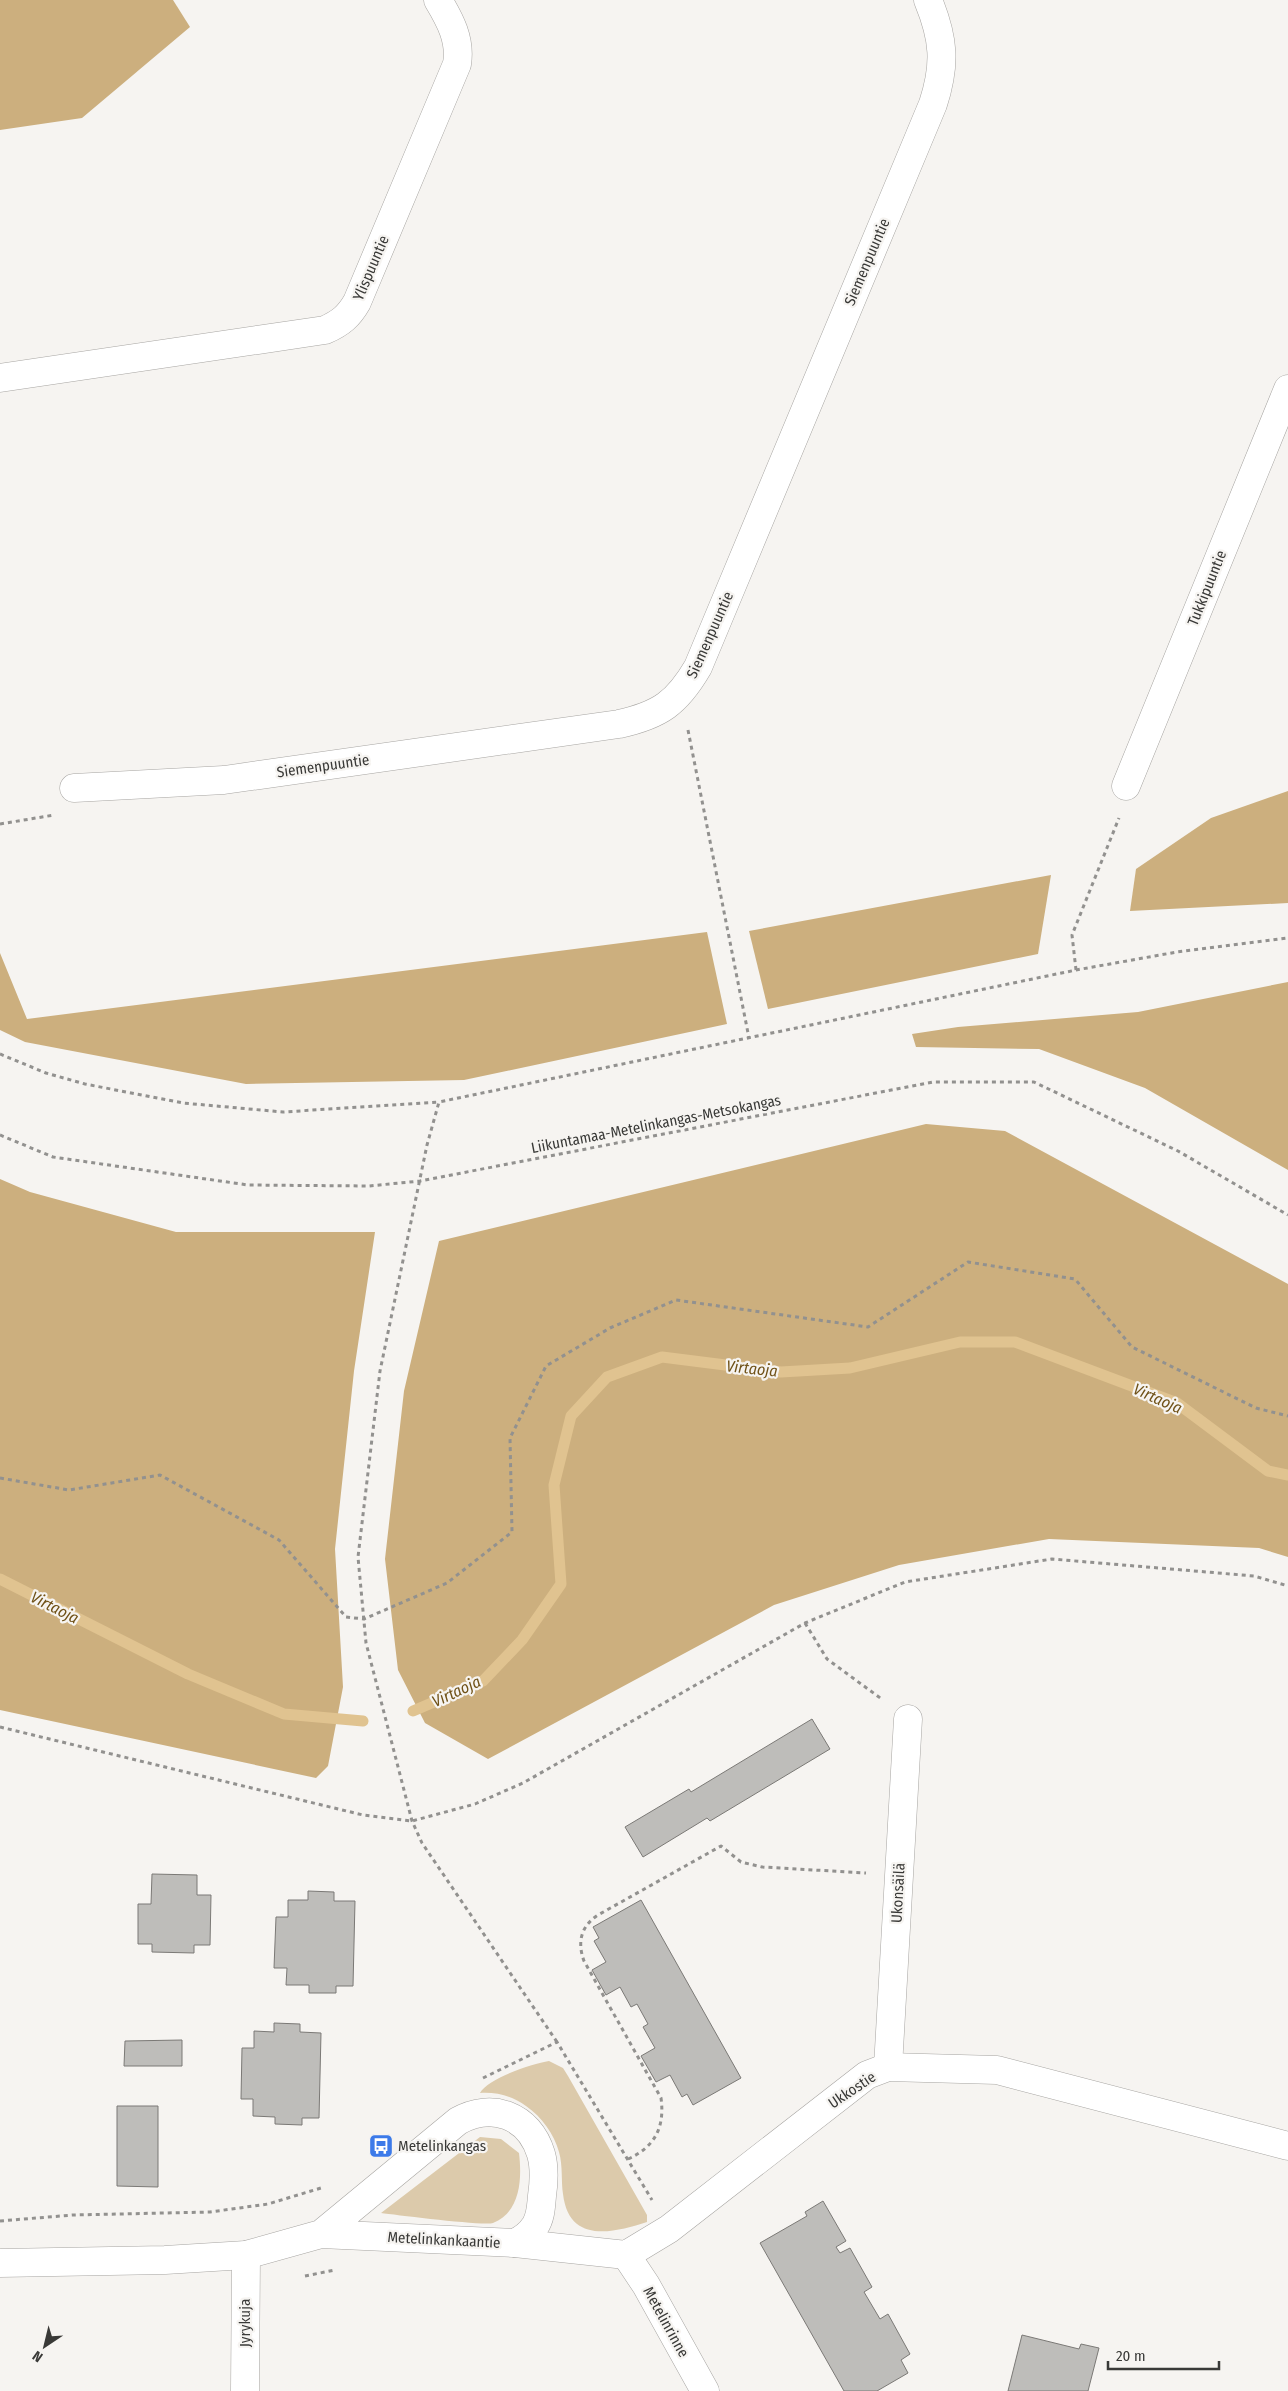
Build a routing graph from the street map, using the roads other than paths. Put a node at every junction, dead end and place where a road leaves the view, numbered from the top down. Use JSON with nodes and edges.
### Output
{"nodes":[{"id":1,"x":438,"y":0,"type":"edge"},
{"id":2,"x":928,"y":0,"type":"edge"},
{"id":3,"x":0,"y":378,"type":"edge"},
{"id":4,"x":1288,"y":390,"type":"edge"},
{"id":5,"x":1126,"y":786,"type":"road end"},
{"id":6,"x":74,"y":788,"type":"road end"},
{"id":7,"x":908,"y":1718,"type":"road end"},
{"id":8,"x":888,"y":2067,"type":"junction"},
{"id":9,"x":1288,"y":2145,"type":"edge"},
{"id":10,"x":321,"y":2234,"type":"junction"},
{"id":11,"x":515,"y":2243,"type":"junction"},
{"id":12,"x":246,"y":2255,"type":"junction"},
{"id":13,"x":626,"y":2255,"type":"junction"},
{"id":14,"x":0,"y":2263,"type":"edge"},
{"id":15,"x":245,"y":2391,"type":"edge"},
{"id":16,"x":705,"y":2391,"type":"edge"}],
"edges":[{"from":1,"to":3,"type":"street","name":"Ylispuuntie"},
{"from":2,"to":6,"type":"street","name":"Siemenpuuntie"},
{"from":4,"to":5,"type":"street","name":"Tukkipuuntie"},
{"from":7,"to":8,"type":"street","name":"Ukonsäilä"},
{"from":8,"to":9,"type":"street","name":"Ukkostie"},
{"from":8,"to":13,"type":"street","name":"Ukkostie"},
{"from":10,"to":11,"type":"street","name":"Metelinkankaantie"},
{"from":10,"to":11,"type":"street","name":"Metelinkankaantie"},
{"from":10,"to":12,"type":"street","name":"Metelinkankaantie"},
{"from":11,"to":13,"type":"street"},
{"from":12,"to":14,"type":"street","name":"Metelinkankaantie"},
{"from":12,"to":15,"type":"street","name":"Jyrykuja"},
{"from":13,"to":16,"type":"street","name":"Metelinrinne"}]}
